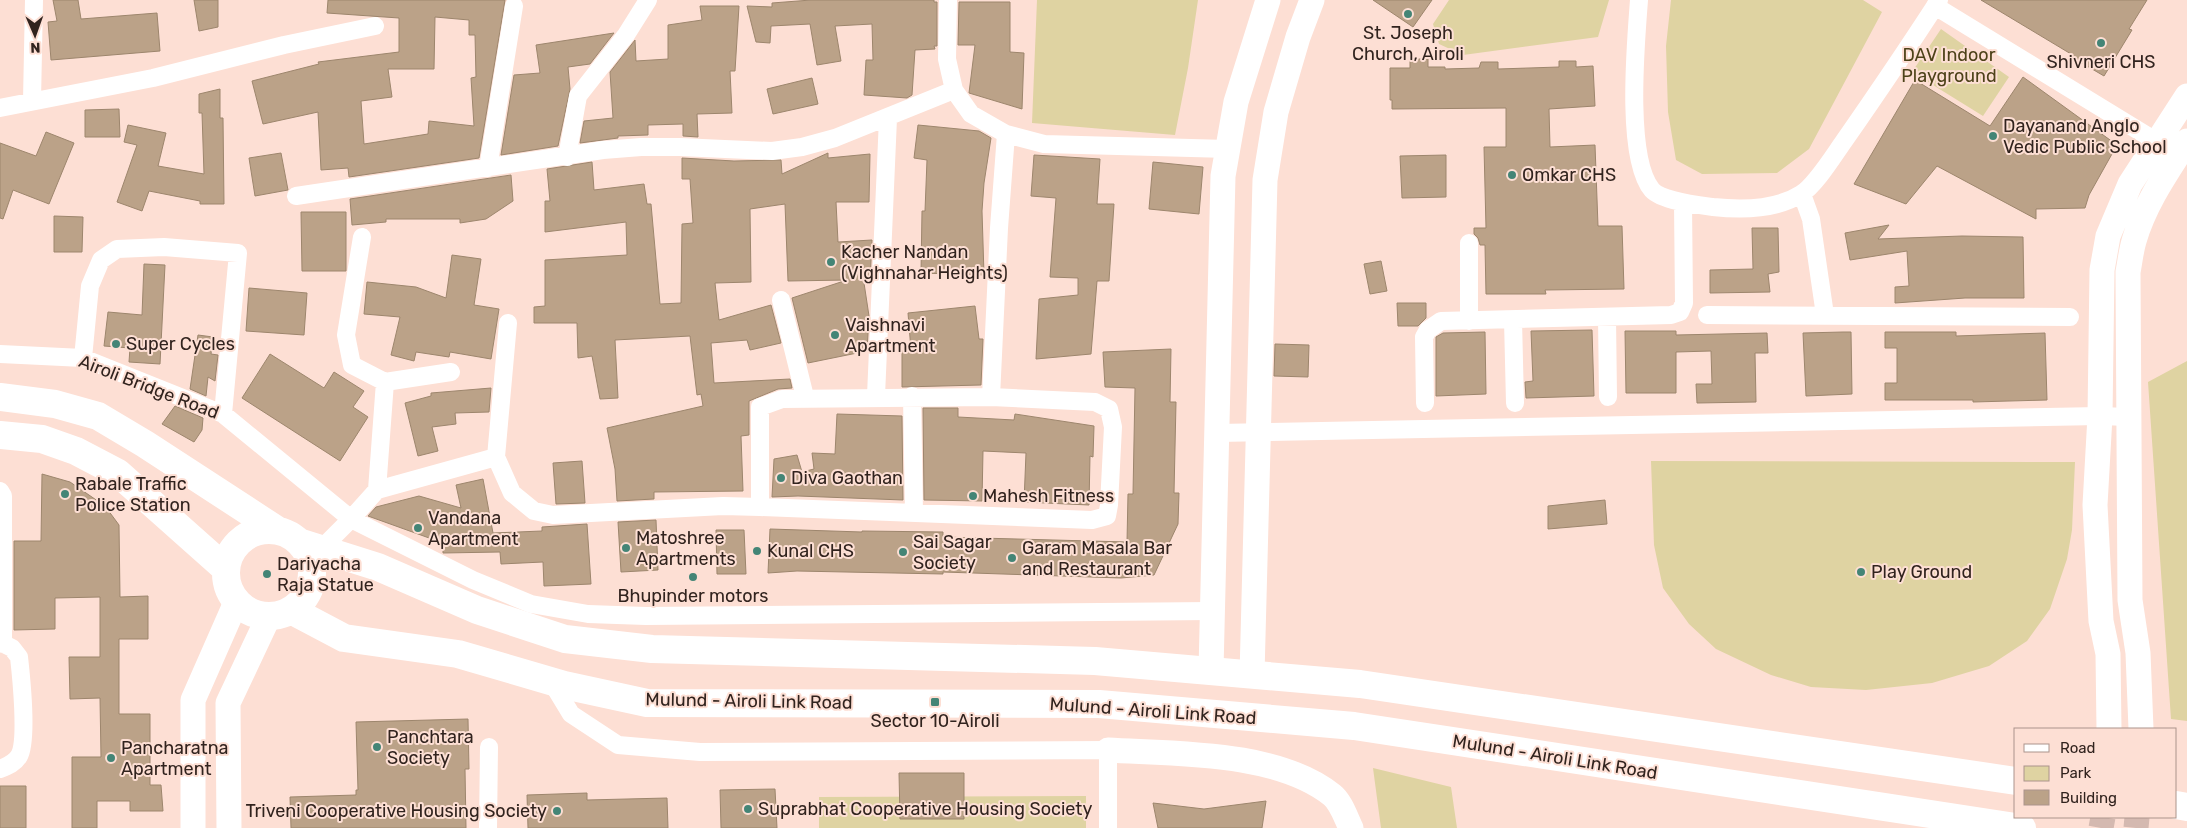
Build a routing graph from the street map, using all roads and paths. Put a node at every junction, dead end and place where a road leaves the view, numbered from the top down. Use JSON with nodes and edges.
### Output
{"nodes":[{"id":1,"x":34,"y":0,"type":"edge"},
{"id":2,"x":648,"y":0,"type":"edge"},
{"id":3,"x":948,"y":0,"type":"edge"},
{"id":4,"x":1268,"y":0,"type":"edge"},
{"id":5,"x":1312,"y":0,"type":"edge"},
{"id":6,"x":1639,"y":0,"type":"edge"},
{"id":7,"x":1937,"y":3,"type":"edge"},
{"id":8,"x":514,"y":6,"type":"dead end"},
{"id":9,"x":374,"y":26,"type":"dead end"},
{"id":10,"x":954,"y":90,"type":"junction"},
{"id":11,"x":2187,"y":96,"type":"edge"},
{"id":12,"x":32,"y":101,"type":"junction"},
{"id":13,"x":0,"y":108,"type":"edge"},
{"id":14,"x":888,"y":118,"type":"junction"},
{"id":15,"x":1006,"y":134,"type":"junction"},
{"id":16,"x":2174,"y":146,"type":"edge"},
{"id":17,"x":1228,"y":149,"type":"junction"},
{"id":18,"x":567,"y":157,"type":"junction"},
{"id":19,"x":488,"y":168,"type":"junction"},
{"id":20,"x":1802,"y":194,"type":"junction"},
{"id":21,"x":296,"y":196,"type":"dead end"},
{"id":22,"x":1682,"y":204,"type":"junction"},
{"id":23,"x":362,"y":236,"type":"dead end"},
{"id":24,"x":1468,"y":243,"type":"dead end"},
{"id":25,"x":782,"y":300,"type":"dead end"},
{"id":26,"x":1707,"y":314,"type":"dead end"},
{"id":27,"x":1825,"y":315,"type":"junction"},
{"id":28,"x":1607,"y":317,"type":"junction"},
{"id":29,"x":2070,"y":317,"type":"dead end"},
{"id":30,"x":1513,"y":320,"type":"junction"},
{"id":31,"x":1469,"y":321,"type":"junction"},
{"id":32,"x":508,"y":323,"type":"dead end"},
{"id":33,"x":0,"y":354,"type":"edge"},
{"id":34,"x":83,"y":358,"type":"junction"},
{"id":35,"x":451,"y":372,"type":"dead end"},
{"id":36,"x":385,"y":382,"type":"junction"},
{"id":37,"x":876,"y":396,"type":"junction"},
{"id":38,"x":912,"y":396,"type":"junction"},
{"id":39,"x":0,"y":397,"type":"edge"},
{"id":40,"x":805,"y":397,"type":"junction"},
{"id":41,"x":991,"y":397,"type":"junction"},
{"id":42,"x":1608,"y":398,"type":"dead end"},
{"id":43,"x":1515,"y":402,"type":"dead end"},
{"id":44,"x":1425,"y":403,"type":"dead end"},
{"id":45,"x":223,"y":414,"type":"junction"},
{"id":46,"x":2100,"y":416,"type":"junction"},
{"id":47,"x":2129,"y":417,"type":"junction"},
{"id":48,"x":1217,"y":433,"type":"junction"},
{"id":49,"x":1258,"y":433,"type":"junction"},
{"id":50,"x":0,"y":435,"type":"edge"},
{"id":51,"x":496,"y":458,"type":"junction"},
{"id":52,"x":377,"y":490,"type":"junction"},
{"id":53,"x":0,"y":491,"type":"edge"},
{"id":54,"x":760,"y":507,"type":"junction"},
{"id":55,"x":914,"y":513,"type":"junction"},
{"id":56,"x":351,"y":519,"type":"junction"},
{"id":57,"x":277,"y":530,"type":"junction"},
{"id":58,"x":1,"y":538,"type":"edge"},
{"id":59,"x":311,"y":546,"type":"junction"},
{"id":60,"x":226,"y":569,"type":"junction"},
{"id":61,"x":237,"y":600,"type":"junction"},
{"id":62,"x":1212,"y":611,"type":"junction"},
{"id":63,"x":280,"y":613,"type":"junction"},
{"id":64,"x":2,"y":643,"type":"edge"},
{"id":65,"x":1210,"y":670,"type":"junction"},
{"id":66,"x":1252,"y":675,"type":"junction"},
{"id":67,"x":551,"y":681,"type":"junction"},
{"id":68,"x":2109,"y":728,"type":"edge"},
{"id":69,"x":2140,"y":728,"type":"edge"},
{"id":70,"x":489,"y":747,"type":"dead end"},
{"id":71,"x":1108,"y":750,"type":"junction"},
{"id":72,"x":0,"y":769,"type":"edge"},
{"id":73,"x":2014,"y":781,"type":"edge"},
{"id":74,"x":193,"y":828,"type":"edge"},
{"id":75,"x":229,"y":828,"type":"edge"},
{"id":76,"x":488,"y":828,"type":"edge"},
{"id":77,"x":1108,"y":828,"type":"edge"},
{"id":78,"x":1351,"y":828,"type":"edge"},
{"id":79,"x":2022,"y":828,"type":"edge"}],
"edges":[{"from":1,"to":12,"type":"street"},
{"from":2,"to":18,"type":"street"},
{"from":3,"to":10,"type":"street"},
{"from":4,"to":17,"type":"street"},
{"from":5,"to":49,"type":"street"},
{"from":6,"to":22,"type":"street"},
{"from":7,"to":16,"type":"street"},
{"from":7,"to":20,"type":"street"},
{"from":8,"to":19,"type":"street"},
{"from":9,"to":12,"type":"street"},
{"from":10,"to":14,"type":"street"},
{"from":10,"to":15,"type":"street"},
{"from":11,"to":16,"type":"street"},
{"from":12,"to":13,"type":"street"},
{"from":14,"to":18,"type":"street"},
{"from":14,"to":37,"type":"street"},
{"from":15,"to":17,"type":"street"},
{"from":15,"to":41,"type":"street"},
{"from":16,"to":46,"type":"street"},
{"from":16,"to":47,"type":"street"},
{"from":17,"to":48,"type":"street"},
{"from":18,"to":19,"type":"street"},
{"from":19,"to":21,"type":"street"},
{"from":20,"to":22,"type":"street"},
{"from":20,"to":27,"type":"street"},
{"from":22,"to":28,"type":"street"},
{"from":23,"to":36,"type":"street"},
{"from":24,"to":31,"type":"street"},
{"from":25,"to":40,"type":"street"},
{"from":26,"to":27,"type":"street"},
{"from":27,"to":29,"type":"street"},
{"from":28,"to":30,"type":"street"},
{"from":28,"to":42,"type":"street"},
{"from":30,"to":31,"type":"street"},
{"from":30,"to":43,"type":"street"},
{"from":31,"to":44,"type":"street"},
{"from":32,"to":51,"type":"street"},
{"from":33,"to":34,"type":"street","name":"Airoli Bridge Road"},
{"from":34,"to":45,"type":"street","name":"Airoli Bridge Road"},
{"from":34,"to":45,"type":"street"},
{"from":35,"to":36,"type":"street"},
{"from":36,"to":52,"type":"street"},
{"from":37,"to":38,"type":"street"},
{"from":37,"to":40,"type":"street"},
{"from":38,"to":41,"type":"street"},
{"from":38,"to":55,"type":"street"},
{"from":39,"to":57,"type":"main road"},
{"from":40,"to":54,"type":"street"},
{"from":41,"to":55,"type":"street"},
{"from":45,"to":56,"type":"street","name":"Airoli Bridge Road"},
{"from":46,"to":47,"type":"street"},
{"from":46,"to":49,"type":"street"},
{"from":46,"to":68,"type":"street"},
{"from":47,"to":69,"type":"street"},
{"from":48,"to":49,"type":"street"},
{"from":48,"to":62,"type":"street"},
{"from":49,"to":66,"type":"street"},
{"from":50,"to":60,"type":"main road"},
{"from":51,"to":52,"type":"street"},
{"from":51,"to":54,"type":"street"},
{"from":52,"to":56,"type":"street"},
{"from":53,"to":58,"type":"street"},
{"from":54,"to":55,"type":"street"},
{"from":56,"to":59,"type":"street"},
{"from":56,"to":62,"type":"street","name":"Airoli Bridge Road"},
{"from":57,"to":59,"type":"main road"},
{"from":57,"to":60,"type":"main road"},
{"from":58,"to":64,"type":"street"},
{"from":59,"to":63,"type":"main road"},
{"from":59,"to":65,"type":"main road"},
{"from":60,"to":61,"type":"main road"},
{"from":61,"to":63,"type":"main road"},
{"from":61,"to":74,"type":"street"},
{"from":62,"to":65,"type":"street"},
{"from":63,"to":67,"type":"main road","name":"Mulund - Airoli Link Road"},
{"from":63,"to":75,"type":"street"},
{"from":64,"to":72,"type":"street"},
{"from":65,"to":66,"type":"main road"},
{"from":66,"to":73,"type":"main road"},
{"from":67,"to":71,"type":"street"},
{"from":67,"to":79,"type":"main road","name":"Mulund - Airoli Link Road"},
{"from":70,"to":76,"type":"street"},
{"from":71,"to":77,"type":"street"},
{"from":71,"to":78,"type":"street"}]}
